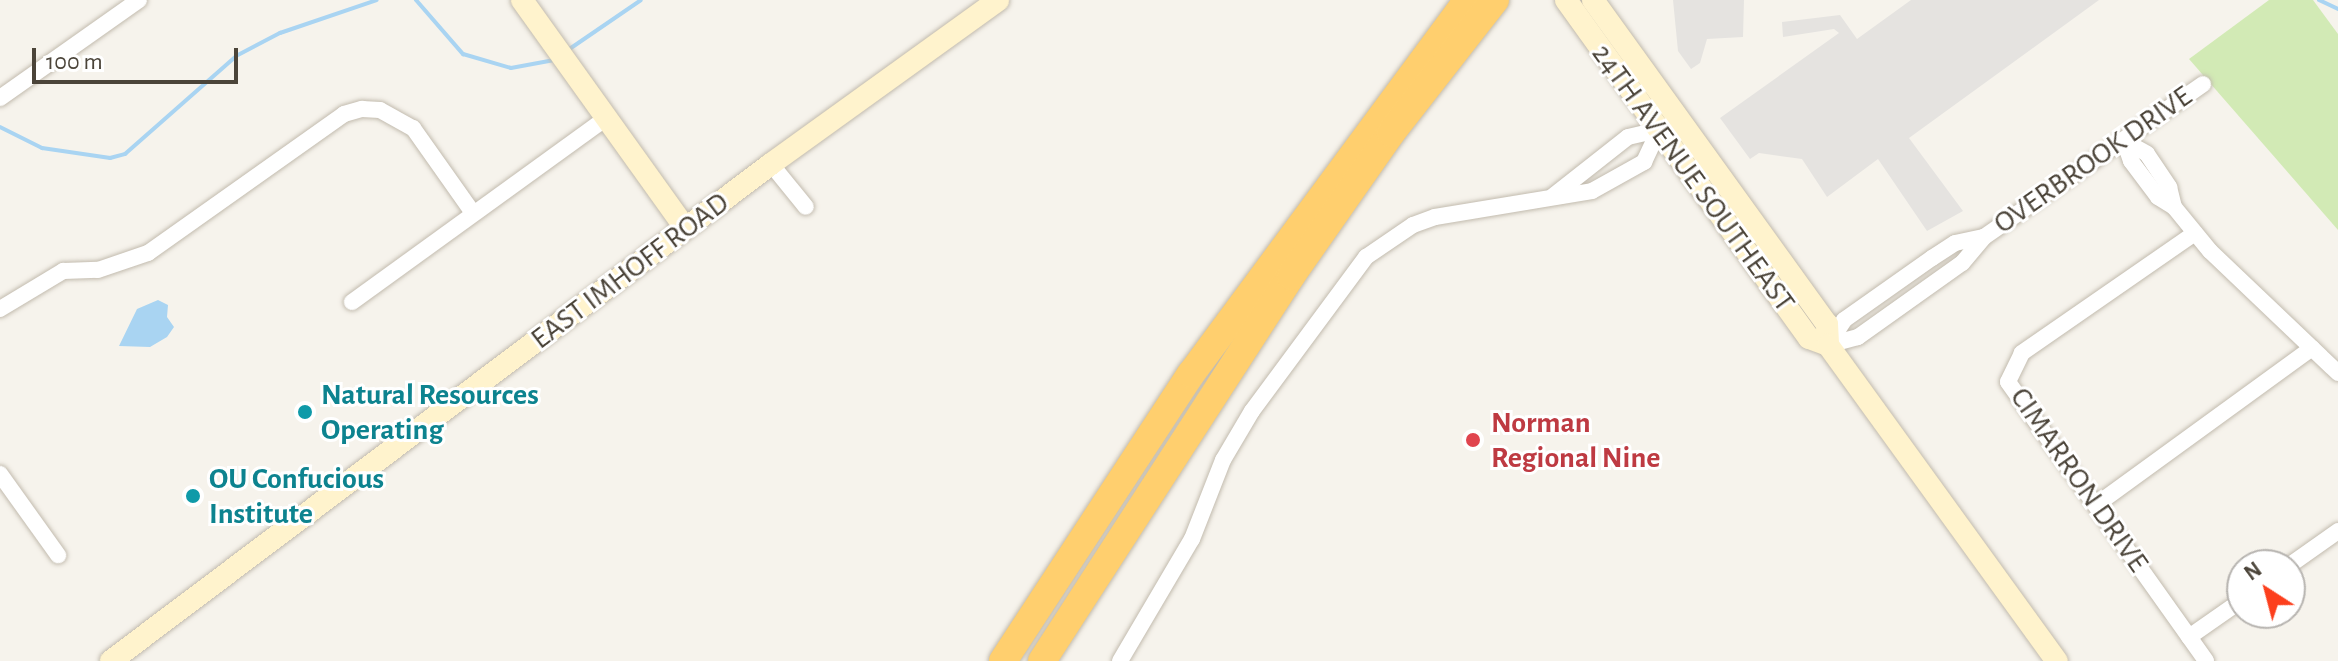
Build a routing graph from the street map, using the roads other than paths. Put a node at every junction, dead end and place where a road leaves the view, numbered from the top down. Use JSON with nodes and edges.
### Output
{"nodes":[{"id":1,"x":139,"y":0,"type":"edge"},
{"id":2,"x":522,"y":0,"type":"edge"},
{"id":3,"x":998,"y":0,"type":"edge"},
{"id":4,"x":1468,"y":0,"type":"edge"},
{"id":5,"x":1495,"y":0,"type":"edge"},
{"id":6,"x":1566,"y":0,"type":"edge"},
{"id":7,"x":1593,"y":0,"type":"edge"},
{"id":8,"x":2203,"y":84,"type":"dead end"},
{"id":9,"x":0,"y":98,"type":"edge"},
{"id":10,"x":606,"y":118,"type":"junction"},
{"id":11,"x":1659,"y":130,"type":"junction"},
{"id":12,"x":2124,"y":141,"type":"junction"},
{"id":13,"x":771,"y":164,"type":"junction"},
{"id":14,"x":1553,"y":196,"type":"junction"},
{"id":15,"x":806,"y":207,"type":"dead end"},
{"id":16,"x":473,"y":213,"type":"junction"},
{"id":17,"x":685,"y":228,"type":"junction"},
{"id":18,"x":2195,"y":233,"type":"junction"},
{"id":19,"x":352,"y":302,"type":"dead end"},
{"id":20,"x":0,"y":309,"type":"edge"},
{"id":21,"x":1828,"y":345,"type":"junction"},
{"id":22,"x":2312,"y":348,"type":"junction"},
{"id":23,"x":2338,"y":373,"type":"edge"},
{"id":24,"x":0,"y":474,"type":"edge"},
{"id":25,"x":2096,"y":505,"type":"junction"},
{"id":26,"x":2338,"y":531,"type":"edge"},
{"id":27,"x":2306,"y":554,"type":"edge"},
{"id":28,"x":58,"y":555,"type":"dead end"},
{"id":29,"x":2226,"y":611,"type":"edge"},
{"id":30,"x":2189,"y":637,"type":"junction"},
{"id":31,"x":111,"y":661,"type":"edge"},
{"id":32,"x":1003,"y":661,"type":"edge"},
{"id":33,"x":1042,"y":661,"type":"edge"},
{"id":34,"x":1120,"y":661,"type":"edge"},
{"id":35,"x":2057,"y":661,"type":"edge"},
{"id":36,"x":2206,"y":661,"type":"edge"}],
"edges":[{"from":1,"to":9,"type":"street"},
{"from":2,"to":10,"type":"street"},
{"from":3,"to":13,"type":"street","name":"EAST IMHOFF ROAD"},
{"from":4,"to":32,"type":"highway"},
{"from":5,"to":33,"type":"highway"},
{"from":6,"to":11,"type":"street","name":"24TH AVENUE SOUTHEAST"},
{"from":7,"to":21,"type":"street","name":"24TH AVENUE SOUTHEAST"},
{"from":8,"to":12,"type":"street","name":"OVERBROOK DRIVE"},
{"from":10,"to":16,"type":"street"},
{"from":10,"to":17,"type":"street"},
{"from":11,"to":14,"type":"street"},
{"from":11,"to":14,"type":"street"},
{"from":11,"to":21,"type":"street","name":"24TH AVENUE SOUTHEAST"},
{"from":12,"to":18,"type":"street"},
{"from":12,"to":21,"type":"street","name":"OVERBROOK DRIVE"},
{"from":13,"to":15,"type":"street"},
{"from":13,"to":17,"type":"street","name":"EAST IMHOFF ROAD"},
{"from":14,"to":34,"type":"street"},
{"from":16,"to":19,"type":"street"},
{"from":16,"to":20,"type":"street"},
{"from":17,"to":31,"type":"street","name":"EAST IMHOFF ROAD"},
{"from":18,"to":22,"type":"street"},
{"from":18,"to":25,"type":"street","name":"CIMARRON DRIVE"},
{"from":21,"to":35,"type":"street","name":"24TH AVENUE SOUTHEAST"},
{"from":22,"to":23,"type":"street"},
{"from":22,"to":25,"type":"street"},
{"from":24,"to":28,"type":"street"},
{"from":25,"to":30,"type":"street","name":"CIMARRON DRIVE"},
{"from":26,"to":27,"type":"street"},
{"from":29,"to":30,"type":"street"},
{"from":30,"to":36,"type":"street","name":"CIMARRON DRIVE"}]}
